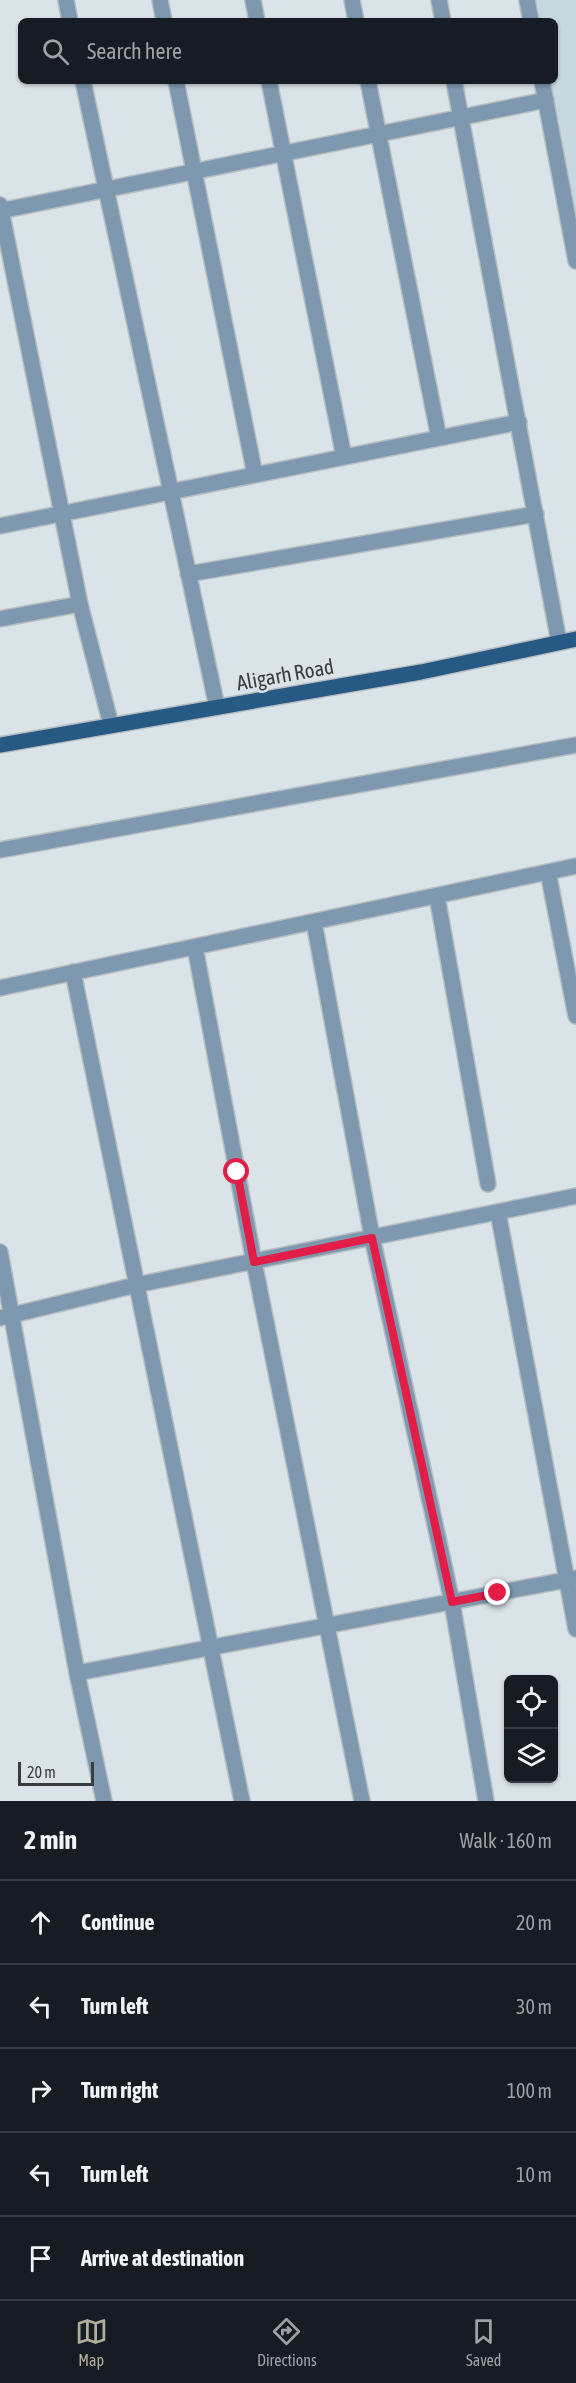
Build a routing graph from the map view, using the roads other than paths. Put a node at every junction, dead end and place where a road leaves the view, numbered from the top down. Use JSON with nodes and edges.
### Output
{"nodes":[{"id":1,"x":66,"y":0,"type":"edge"},
{"id":2,"x":160,"y":0,"type":"edge"},
{"id":3,"x":253,"y":0,"type":"edge"},
{"id":4,"x":352,"y":0,"type":"edge"},
{"id":5,"x":439,"y":0,"type":"edge"},
{"id":6,"x":526,"y":0,"type":"edge"},
{"id":7,"x":69,"y":18,"type":"edge"},
{"id":8,"x":163,"y":18,"type":"edge"},
{"id":9,"x":256,"y":18,"type":"edge"},
{"id":10,"x":355,"y":18,"type":"edge"},
{"id":11,"x":442,"y":18,"type":"edge"},
{"id":12,"x":530,"y":18,"type":"edge"},
{"id":13,"x":84,"y":84,"type":"edge"},
{"id":14,"x":177,"y":84,"type":"edge"},
{"id":15,"x":270,"y":84,"type":"edge"},
{"id":16,"x":369,"y":84,"type":"edge"},
{"id":17,"x":455,"y":84,"type":"edge"},
{"id":18,"x":543,"y":84,"type":"edge"},
{"id":19,"x":546,"y":100,"type":"junction"},
{"id":20,"x":461,"y":118,"type":"junction"},
{"id":21,"x":379,"y":134,"type":"junction"},
{"id":22,"x":283,"y":154,"type":"junction"},
{"id":23,"x":194,"y":172,"type":"junction"},
{"id":24,"x":106,"y":190,"type":"junction"},
{"id":25,"x":0,"y":209,"type":"edge"},
{"id":26,"x":576,"y":261,"type":"edge"},
{"id":27,"x":519,"y":422,"type":"junction"},
{"id":28,"x":439,"y":438,"type":"junction"},
{"id":29,"x":344,"y":457,"type":"junction"},
{"id":30,"x":255,"y":475,"type":"junction"},
{"id":31,"x":170,"y":492,"type":"junction"},
{"id":32,"x":62,"y":514,"type":"junction"},
{"id":33,"x":536,"y":514,"type":"junction"},
{"id":34,"x":0,"y":526,"type":"edge"},
{"id":35,"x":188,"y":574,"type":"junction"},
{"id":36,"x":80,"y":604,"type":"junction"},
{"id":37,"x":0,"y":619,"type":"edge"},
{"id":38,"x":576,"y":639,"type":"edge"},
{"id":39,"x":559,"y":642,"type":"junction"},
{"id":40,"x":216,"y":707,"type":"junction"},
{"id":41,"x":111,"y":725,"type":"junction"},
{"id":42,"x":576,"y":744,"type":"edge"},
{"id":43,"x":0,"y":745,"type":"edge"},
{"id":44,"x":0,"y":850,"type":"edge"},
{"id":45,"x":576,"y":866,"type":"edge"},
{"id":46,"x":548,"y":872,"type":"junction"},
{"id":47,"x":437,"y":896,"type":"junction"},
{"id":48,"x":314,"y":922,"type":"junction"},
{"id":49,"x":195,"y":947,"type":"junction"},
{"id":50,"x":73,"y":972,"type":"junction"},
{"id":51,"x":0,"y":988,"type":"edge"},
{"id":52,"x":576,"y":1016,"type":"edge"},
{"id":53,"x":488,"y":1184,"type":"dead end"},
{"id":54,"x":576,"y":1196,"type":"edge"},
{"id":55,"x":498,"y":1212,"type":"junction"},
{"id":56,"x":372,"y":1238,"type":"junction"},
{"id":57,"x":0,"y":1252,"type":"edge"},
{"id":58,"x":254,"y":1262,"type":"junction"},
{"id":59,"x":136,"y":1285,"type":"junction"},
{"id":60,"x":7,"y":1317,"type":"edge"},
{"id":61,"x":571,"y":1579,"type":"edge"},
{"id":62,"x":452,"y":1602,"type":"junction"},
{"id":63,"x":326,"y":1626,"type":"junction"},
{"id":64,"x":576,"y":1629,"type":"edge"},
{"id":65,"x":209,"y":1648,"type":"junction"},
{"id":66,"x":77,"y":1673,"type":"junction"},
{"id":67,"x":104,"y":1801,"type":"edge"},
{"id":68,"x":242,"y":1801,"type":"edge"},
{"id":69,"x":362,"y":1801,"type":"edge"},
{"id":70,"x":486,"y":1801,"type":"edge"}],
"edges":[{"from":1,"to":7,"type":"street"},
{"from":2,"to":8,"type":"street"},
{"from":3,"to":9,"type":"street"},
{"from":4,"to":10,"type":"street"},
{"from":5,"to":11,"type":"street"},
{"from":6,"to":12,"type":"street"},
{"from":13,"to":24,"type":"street"},
{"from":14,"to":23,"type":"street"},
{"from":15,"to":22,"type":"street"},
{"from":16,"to":21,"type":"street"},
{"from":17,"to":20,"type":"street"},
{"from":18,"to":19,"type":"street"},
{"from":19,"to":20,"type":"street"},
{"from":19,"to":26,"type":"street"},
{"from":20,"to":21,"type":"street"},
{"from":20,"to":27,"type":"street"},
{"from":21,"to":22,"type":"street"},
{"from":21,"to":28,"type":"street"},
{"from":22,"to":23,"type":"street"},
{"from":22,"to":29,"type":"street"},
{"from":23,"to":24,"type":"street"},
{"from":23,"to":30,"type":"street"},
{"from":24,"to":25,"type":"street"},
{"from":24,"to":31,"type":"street"},
{"from":25,"to":32,"type":"street"},
{"from":27,"to":28,"type":"street"},
{"from":27,"to":33,"type":"street"},
{"from":28,"to":29,"type":"street"},
{"from":29,"to":30,"type":"street"},
{"from":30,"to":31,"type":"street"},
{"from":31,"to":32,"type":"street"},
{"from":31,"to":35,"type":"street"},
{"from":32,"to":34,"type":"street"},
{"from":32,"to":36,"type":"street"},
{"from":33,"to":35,"type":"street"},
{"from":33,"to":39,"type":"street"},
{"from":35,"to":40,"type":"street"},
{"from":36,"to":37,"type":"street"},
{"from":36,"to":41,"type":"street"},
{"from":38,"to":39,"type":"main road","name":"Aligarh Road"},
{"from":39,"to":40,"type":"main road","name":"Aligarh Road"},
{"from":40,"to":41,"type":"main road","name":"Aligarh Road"},
{"from":41,"to":43,"type":"main road","name":"Aligarh Road"},
{"from":42,"to":44,"type":"street"},
{"from":45,"to":46,"type":"street"},
{"from":46,"to":47,"type":"street"},
{"from":46,"to":52,"type":"street"},
{"from":47,"to":48,"type":"street"},
{"from":47,"to":53,"type":"street"},
{"from":48,"to":49,"type":"street"},
{"from":48,"to":56,"type":"street"},
{"from":49,"to":50,"type":"street"},
{"from":49,"to":58,"type":"street"},
{"from":50,"to":51,"type":"street"},
{"from":50,"to":59,"type":"street"},
{"from":54,"to":55,"type":"street"},
{"from":55,"to":56,"type":"street"},
{"from":55,"to":61,"type":"street"},
{"from":56,"to":58,"type":"street"},
{"from":56,"to":62,"type":"street"},
{"from":57,"to":60,"type":"street"},
{"from":58,"to":59,"type":"street"},
{"from":58,"to":63,"type":"street"},
{"from":59,"to":60,"type":"street"},
{"from":59,"to":65,"type":"street"},
{"from":60,"to":66,"type":"street"},
{"from":61,"to":62,"type":"street"},
{"from":61,"to":64,"type":"street"},
{"from":62,"to":63,"type":"street"},
{"from":62,"to":70,"type":"street"},
{"from":63,"to":65,"type":"street"},
{"from":63,"to":69,"type":"street"},
{"from":65,"to":66,"type":"street"},
{"from":65,"to":68,"type":"street"},
{"from":66,"to":67,"type":"street"}]}
